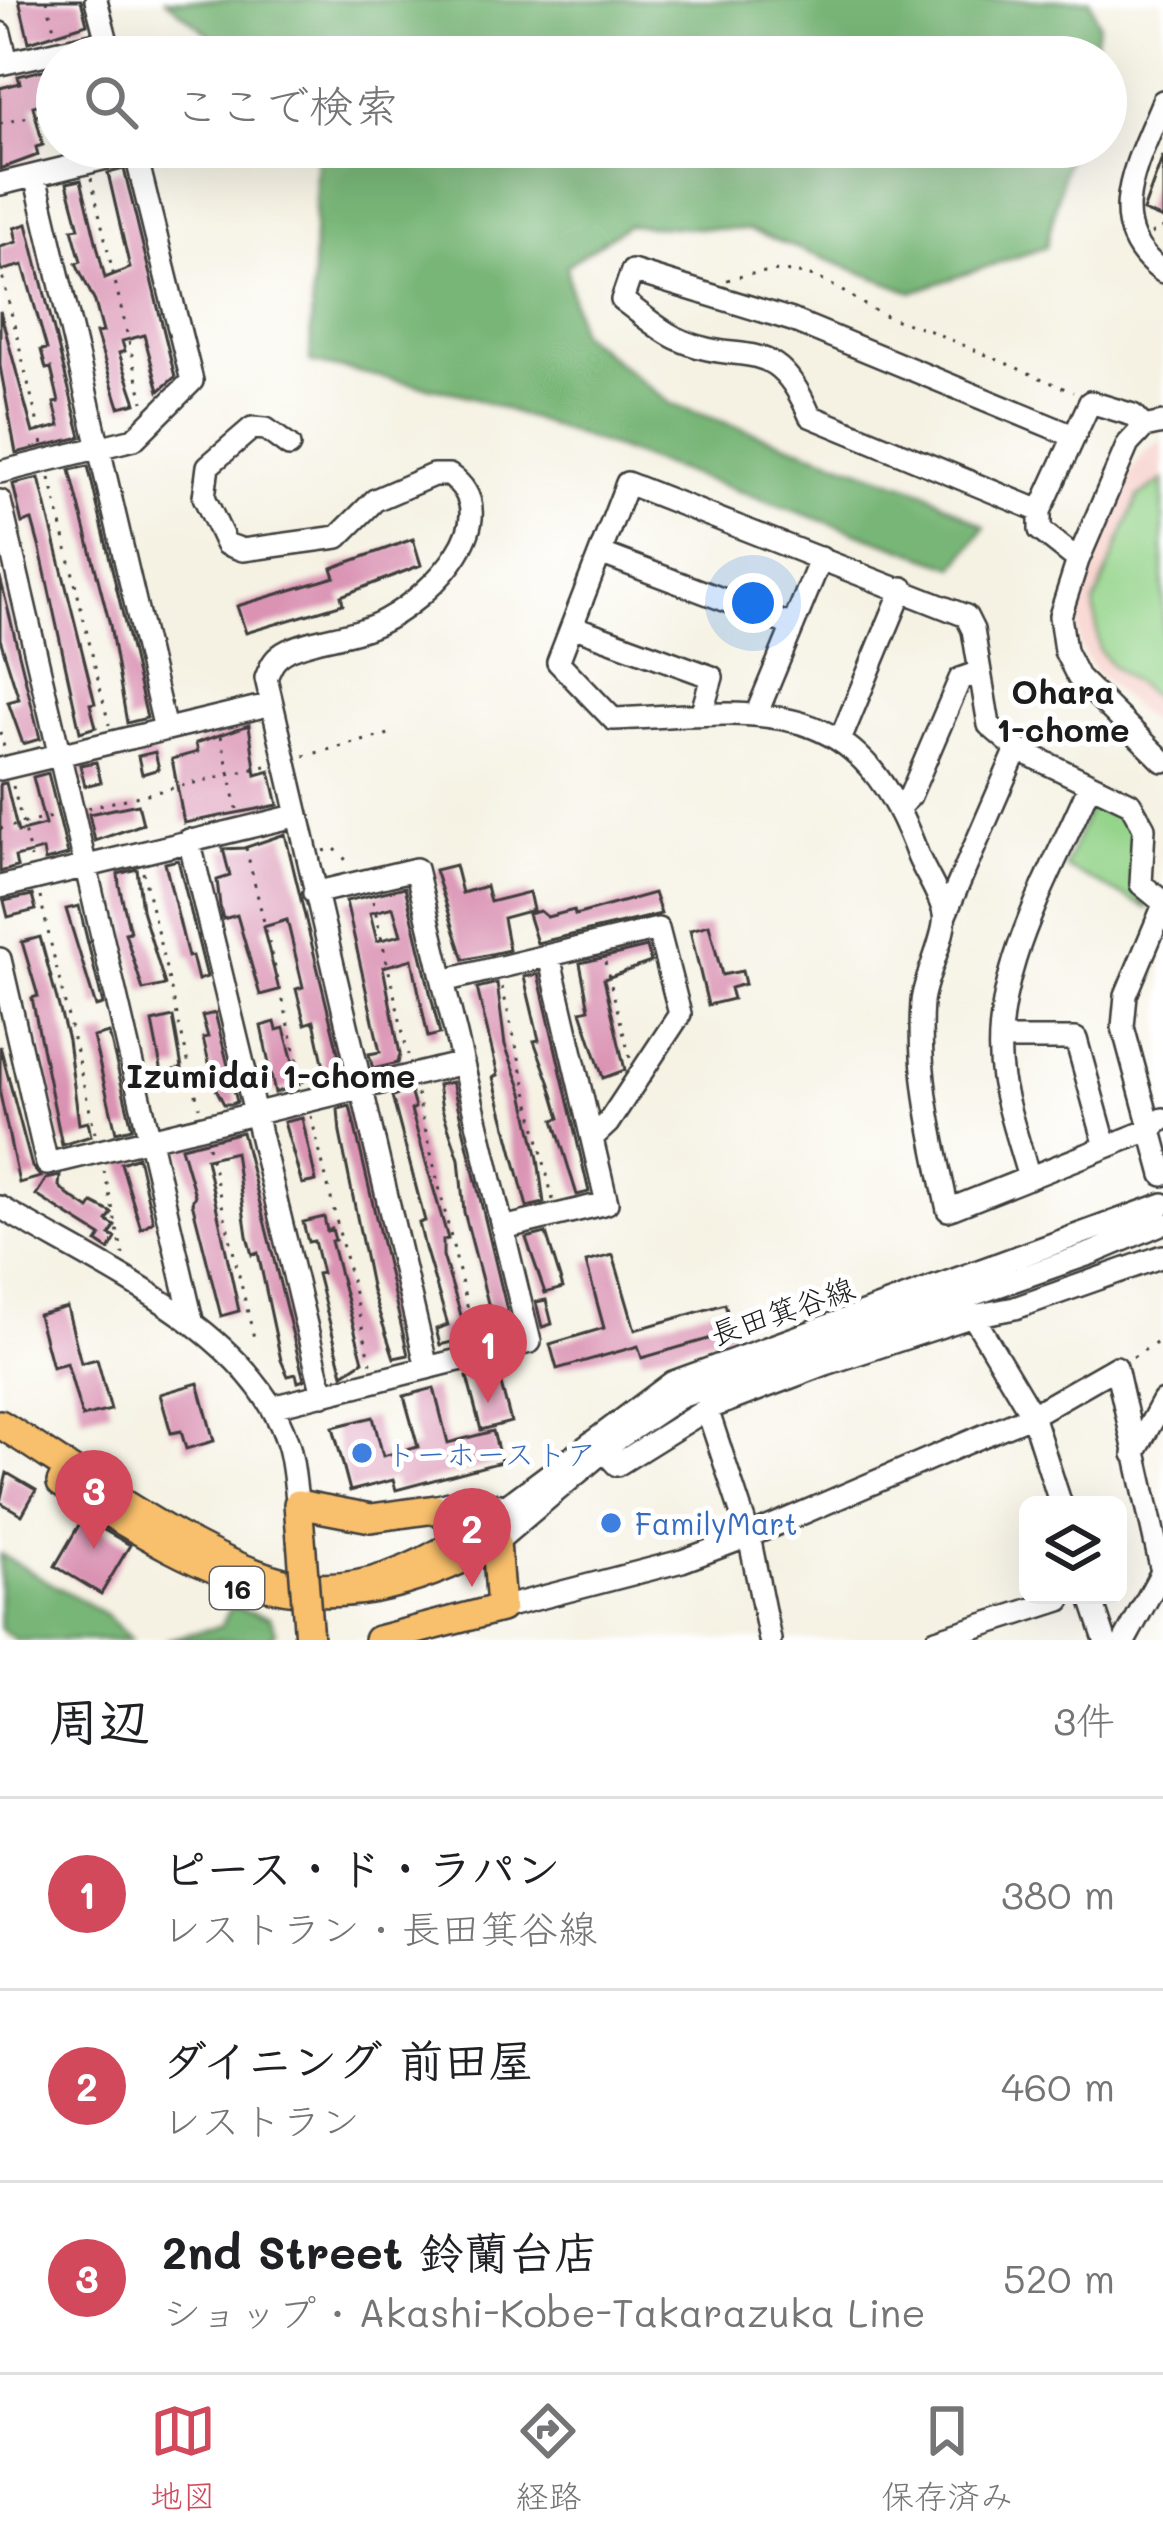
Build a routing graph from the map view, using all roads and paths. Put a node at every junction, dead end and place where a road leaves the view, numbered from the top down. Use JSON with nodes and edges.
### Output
{"nodes":[{"id":1,"x":47,"y":0,"type":"edge"},
{"id":2,"x":96,"y":0,"type":"edge"},
{"id":3,"x":0,"y":33,"type":"edge"},
{"id":4,"x":55,"y":36,"type":"edge"},
{"id":5,"x":105,"y":36,"type":"edge"},
{"id":6,"x":36,"y":57,"type":"edge"},
{"id":7,"x":3,"y":63,"type":"edge"},
{"id":8,"x":1163,"y":101,"type":"edge"},
{"id":9,"x":36,"y":115,"type":"edge"},
{"id":10,"x":0,"y":124,"type":"edge"},
{"id":11,"x":67,"y":168,"type":"edge"},
{"id":12,"x":88,"y":168,"type":"edge"},
{"id":13,"x":144,"y":168,"type":"edge"},
{"id":14,"x":35,"y":176,"type":"junction"},
{"id":15,"x":0,"y":184,"type":"edge"},
{"id":16,"x":0,"y":266,"type":"edge"},
{"id":17,"x":1163,"y":272,"type":"edge"},
{"id":18,"x":723,"y":299,"type":"junction"},
{"id":19,"x":792,"y":320,"type":"junction"},
{"id":20,"x":776,"y":362,"type":"junction"},
{"id":21,"x":1090,"y":402,"type":"junction"},
{"id":22,"x":148,"y":425,"type":"junction"},
{"id":23,"x":1154,"y":425,"type":"edge"},
{"id":24,"x":1071,"y":435,"type":"junction"},
{"id":25,"x":289,"y":446,"type":"dead end"},
{"id":26,"x":97,"y":450,"type":"junction"},
{"id":27,"x":46,"y":461,"type":"junction"},
{"id":28,"x":0,"y":472,"type":"edge"},
{"id":29,"x":0,"y":501,"type":"edge"},
{"id":30,"x":1040,"y":511,"type":"junction"},
{"id":31,"x":600,"y":553,"type":"junction"},
{"id":32,"x":821,"y":558,"type":"junction"},
{"id":33,"x":1078,"y":560,"type":"junction"},
{"id":34,"x":903,"y":588,"type":"junction"},
{"id":35,"x":572,"y":626,"type":"junction"},
{"id":36,"x":793,"y":626,"type":"junction"},
{"id":37,"x":980,"y":672,"type":"junction"},
{"id":38,"x":268,"y":705,"type":"junction"},
{"id":39,"x":701,"y":715,"type":"junction"},
{"id":40,"x":756,"y":715,"type":"junction"},
{"id":41,"x":216,"y":717,"type":"junction"},
{"id":42,"x":165,"y":729,"type":"junction"},
{"id":43,"x":0,"y":731,"type":"edge"},
{"id":44,"x":389,"y":734,"type":"dead end"},
{"id":45,"x":841,"y":739,"type":"junction"},
{"id":46,"x":113,"y":742,"type":"junction"},
{"id":47,"x":1017,"y":749,"type":"junction"},
{"id":48,"x":59,"y":754,"type":"junction"},
{"id":49,"x":1163,"y":761,"type":"edge"},
{"id":50,"x":282,"y":762,"type":"junction"},
{"id":51,"x":4,"y":768,"type":"edge"},
{"id":52,"x":230,"y":774,"type":"junction"},
{"id":53,"x":1089,"y":786,"type":"junction"},
{"id":54,"x":900,"y":806,"type":"junction"},
{"id":55,"x":73,"y":812,"type":"junction"},
{"id":56,"x":295,"y":816,"type":"junction"},
{"id":57,"x":22,"y":824,"type":"junction"},
{"id":58,"x":242,"y":828,"type":"junction"},
{"id":59,"x":0,"y":829,"type":"edge"},
{"id":60,"x":190,"y":840,"type":"junction"},
{"id":61,"x":138,"y":852,"type":"junction"},
{"id":62,"x":85,"y":865,"type":"junction"},
{"id":63,"x":36,"y":878,"type":"junction"},
{"id":64,"x":0,"y":887,"type":"edge"},
{"id":65,"x":314,"y":893,"type":"junction"},
{"id":66,"x":1163,"y":904,"type":"edge"},
{"id":67,"x":945,"y":915,"type":"junction"},
{"id":68,"x":601,"y":943,"type":"junction"},
{"id":69,"x":548,"y":956,"type":"junction"},
{"id":70,"x":0,"y":959,"type":"edge"},
{"id":71,"x":498,"y":968,"type":"junction"},
{"id":72,"x":443,"y":981,"type":"junction"},
{"id":73,"x":1000,"y":1039,"type":"junction"},
{"id":74,"x":463,"y":1063,"type":"junction"},
{"id":75,"x":635,"y":1078,"type":"junction"},
{"id":76,"x":360,"y":1088,"type":"junction"},
{"id":77,"x":308,"y":1101,"type":"junction"},
{"id":78,"x":255,"y":1113,"type":"junction"},
{"id":79,"x":1156,"y":1125,"type":"edge"},
{"id":80,"x":204,"y":1126,"type":"junction"},
{"id":81,"x":592,"y":1138,"type":"junction"},
{"id":82,"x":150,"y":1139,"type":"junction"},
{"id":83,"x":1106,"y":1147,"type":"junction"},
{"id":84,"x":100,"y":1151,"type":"junction"},
{"id":85,"x":1163,"y":1175,"type":"edge"},
{"id":86,"x":1029,"y":1178,"type":"junction"},
{"id":87,"x":1163,"y":1204,"type":"edge"},
{"id":88,"x":0,"y":1208,"type":"edge"},
{"id":89,"x":556,"y":1215,"type":"junction"},
{"id":90,"x":1163,"y":1223,"type":"edge"},
{"id":91,"x":502,"y":1228,"type":"junction"},
{"id":92,"x":1163,"y":1256,"type":"edge"},
{"id":93,"x":125,"y":1264,"type":"dead end"},
{"id":94,"x":974,"y":1316,"type":"junction"},
{"id":95,"x":194,"y":1324,"type":"junction"},
{"id":96,"x":1163,"y":1339,"type":"edge"},
{"id":97,"x":254,"y":1342,"type":"dead end"},
{"id":98,"x":1116,"y":1367,"type":"junction"},
{"id":99,"x":428,"y":1368,"type":"junction"},
{"id":100,"x":375,"y":1381,"type":"junction"},
{"id":101,"x":323,"y":1394,"type":"junction"},
{"id":102,"x":1163,"y":1400,"type":"edge"},
{"id":103,"x":272,"y":1407,"type":"junction"},
{"id":104,"x":707,"y":1409,"type":"junction"},
{"id":105,"x":1033,"y":1415,"type":"junction"},
{"id":106,"x":0,"y":1424,"type":"edge"},
{"id":107,"x":0,"y":1446,"type":"edge"},
{"id":108,"x":604,"y":1451,"type":"junction"},
{"id":109,"x":1134,"y":1454,"type":"junction"},
{"id":110,"x":1058,"y":1496,"type":"edge"},
{"id":111,"x":298,"y":1504,"type":"junction"},
{"id":112,"x":506,"y":1506,"type":"junction"},
{"id":113,"x":414,"y":1512,"type":"junction"},
{"id":114,"x":749,"y":1536,"type":"junction"},
{"id":115,"x":458,"y":1542,"type":"junction"},
{"id":116,"x":496,"y":1542,"type":"junction"},
{"id":117,"x":1162,"y":1571,"type":"edge"},
{"id":118,"x":1048,"y":1604,"type":"edge"},
{"id":119,"x":1093,"y":1604,"type":"edge"},
{"id":120,"x":501,"y":1609,"type":"junction"},
{"id":121,"x":310,"y":1640,"type":"edge"},
{"id":122,"x":378,"y":1640,"type":"edge"},
{"id":123,"x":770,"y":1640,"type":"edge"},
{"id":124,"x":936,"y":1640,"type":"edge"},
{"id":125,"x":1105,"y":1640,"type":"edge"},
{"id":126,"x":1125,"y":1640,"type":"edge"}],
"edges":[{"from":1,"to":4,"type":"path"},
{"from":2,"to":5,"type":"street"},
{"from":3,"to":7,"type":"street"},
{"from":6,"to":7,"type":"street"},
{"from":8,"to":17,"type":"street"},
{"from":9,"to":10,"type":"path"},
{"from":11,"to":14,"type":"street"},
{"from":12,"to":22,"type":"path"},
{"from":13,"to":22,"type":"street"},
{"from":14,"to":15,"type":"street"},
{"from":14,"to":26,"type":"street"},
{"from":16,"to":27,"type":"path"},
{"from":18,"to":19,"type":"street"},
{"from":18,"to":20,"type":"street"},
{"from":18,"to":21,"type":"path"},
{"from":19,"to":20,"type":"street"},
{"from":19,"to":24,"type":"street"},
{"from":20,"to":30,"type":"street"},
{"from":21,"to":23,"type":"street"},
{"from":21,"to":24,"type":"street"},
{"from":22,"to":26,"type":"street"},
{"from":23,"to":33,"type":"street"},
{"from":24,"to":30,"type":"street"},
{"from":25,"to":38,"type":"street"},
{"from":26,"to":27,"type":"street"},
{"from":26,"to":42,"type":"street"},
{"from":27,"to":28,"type":"street"},
{"from":27,"to":46,"type":"path"},
{"from":29,"to":48,"type":"street"},
{"from":30,"to":33,"type":"street"},
{"from":31,"to":32,"type":"street"},
{"from":31,"to":35,"type":"street"},
{"from":31,"to":36,"type":"street"},
{"from":32,"to":34,"type":"street"},
{"from":32,"to":36,"type":"street"},
{"from":33,"to":49,"type":"street"},
{"from":34,"to":37,"type":"street"},
{"from":34,"to":45,"type":"street"},
{"from":35,"to":39,"type":"street"},
{"from":35,"to":39,"type":"street"},
{"from":36,"to":40,"type":"street"},
{"from":37,"to":47,"type":"street"},
{"from":37,"to":54,"type":"street"},
{"from":38,"to":41,"type":"street"},
{"from":38,"to":50,"type":"street"},
{"from":39,"to":40,"type":"street"},
{"from":40,"to":45,"type":"street"},
{"from":41,"to":42,"type":"street"},
{"from":41,"to":52,"type":"path"},
{"from":42,"to":46,"type":"street"},
{"from":43,"to":51,"type":"path"},
{"from":44,"to":50,"type":"path"},
{"from":45,"to":54,"type":"street"},
{"from":46,"to":48,"type":"street"},
{"from":47,"to":53,"type":"street"},
{"from":47,"to":67,"type":"street"},
{"from":48,"to":51,"type":"street"},
{"from":48,"to":55,"type":"street"},
{"from":50,"to":52,"type":"path"},
{"from":50,"to":56,"type":"street"},
{"from":51,"to":57,"type":"path"},
{"from":52,"to":55,"type":"path"},
{"from":52,"to":58,"type":"path"},
{"from":53,"to":66,"type":"street"},
{"from":53,"to":73,"type":"street"},
{"from":54,"to":67,"type":"street"},
{"from":55,"to":57,"type":"path"},
{"from":55,"to":62,"type":"street"},
{"from":56,"to":58,"type":"street"},
{"from":56,"to":65,"type":"street"},
{"from":57,"to":59,"type":"path"},
{"from":57,"to":63,"type":"path"},
{"from":58,"to":60,"type":"street"},
{"from":58,"to":77,"type":"path"},
{"from":60,"to":61,"type":"street"},
{"from":60,"to":78,"type":"street"},
{"from":61,"to":62,"type":"street"},
{"from":61,"to":80,"type":"path"},
{"from":62,"to":63,"type":"street"},
{"from":62,"to":82,"type":"street"},
{"from":63,"to":64,"type":"street"},
{"from":63,"to":84,"type":"path"},
{"from":65,"to":72,"type":"street"},
{"from":65,"to":76,"type":"street"},
{"from":66,"to":79,"type":"street"},
{"from":67,"to":86,"type":"street"},
{"from":68,"to":69,"type":"street"},
{"from":68,"to":75,"type":"path"},
{"from":68,"to":75,"type":"street"},
{"from":69,"to":71,"type":"street"},
{"from":69,"to":81,"type":"street"},
{"from":70,"to":84,"type":"street"},
{"from":71,"to":72,"type":"street"},
{"from":71,"to":89,"type":"path"},
{"from":72,"to":74,"type":"street"},
{"from":73,"to":83,"type":"street"},
{"from":73,"to":86,"type":"street"},
{"from":74,"to":76,"type":"street"},
{"from":74,"to":91,"type":"street"},
{"from":75,"to":81,"type":"street"},
{"from":76,"to":77,"type":"street"},
{"from":76,"to":99,"type":"street"},
{"from":77,"to":78,"type":"street"},
{"from":77,"to":100,"type":"path"},
{"from":78,"to":80,"type":"street"},
{"from":78,"to":101,"type":"street"},
{"from":79,"to":83,"type":"street"},
{"from":79,"to":85,"type":"street"},
{"from":80,"to":82,"type":"street"},
{"from":80,"to":97,"type":"path"},
{"from":81,"to":89,"type":"street"},
{"from":82,"to":84,"type":"street"},
{"from":82,"to":95,"type":"street"},
{"from":83,"to":86,"type":"street"},
{"from":84,"to":93,"type":"path"},
{"from":87,"to":112,"type":"street","name":"長田箕谷線"},
{"from":88,"to":95,"type":"street"},
{"from":89,"to":91,"type":"street"},
{"from":90,"to":108,"type":"street","name":"長田箕谷線"},
{"from":91,"to":99,"type":"street"},
{"from":92,"to":94,"type":"street"},
{"from":94,"to":104,"type":"street"},
{"from":94,"to":105,"type":"street"},
{"from":95,"to":103,"type":"street"},
{"from":96,"to":98,"type":"path"},
{"from":98,"to":105,"type":"street"},
{"from":98,"to":109,"type":"street"},
{"from":99,"to":100,"type":"street"},
{"from":100,"to":101,"type":"street"},
{"from":101,"to":103,"type":"street"},
{"from":102,"to":109,"type":"street"},
{"from":103,"to":111,"type":"street"},
{"from":104,"to":108,"type":"street"},
{"from":104,"to":114,"type":"street"},
{"from":105,"to":110,"type":"street"},
{"from":105,"to":114,"type":"street"},
{"from":106,"to":115,"type":"main road","number":"16"},
{"from":107,"to":116,"type":"main road","number":"16"},
{"from":108,"to":116,"type":"street","name":"長田箕谷線"},
{"from":109,"to":117,"type":"street"},
{"from":111,"to":113,"type":"main road"},
{"from":111,"to":121,"type":"main road","number":"16","bridge":true},
{"from":112,"to":113,"type":"street"},
{"from":112,"to":115,"type":"street","name":"長田箕谷線"},
{"from":113,"to":115,"type":"main road"},
{"from":114,"to":120,"type":"street"},
{"from":114,"to":123,"type":"street"},
{"from":116,"to":120,"type":"main road"},
{"from":117,"to":126,"type":"street"},
{"from":118,"to":124,"type":"street"},
{"from":119,"to":125,"type":"street"},
{"from":120,"to":122,"type":"main road"}]}
